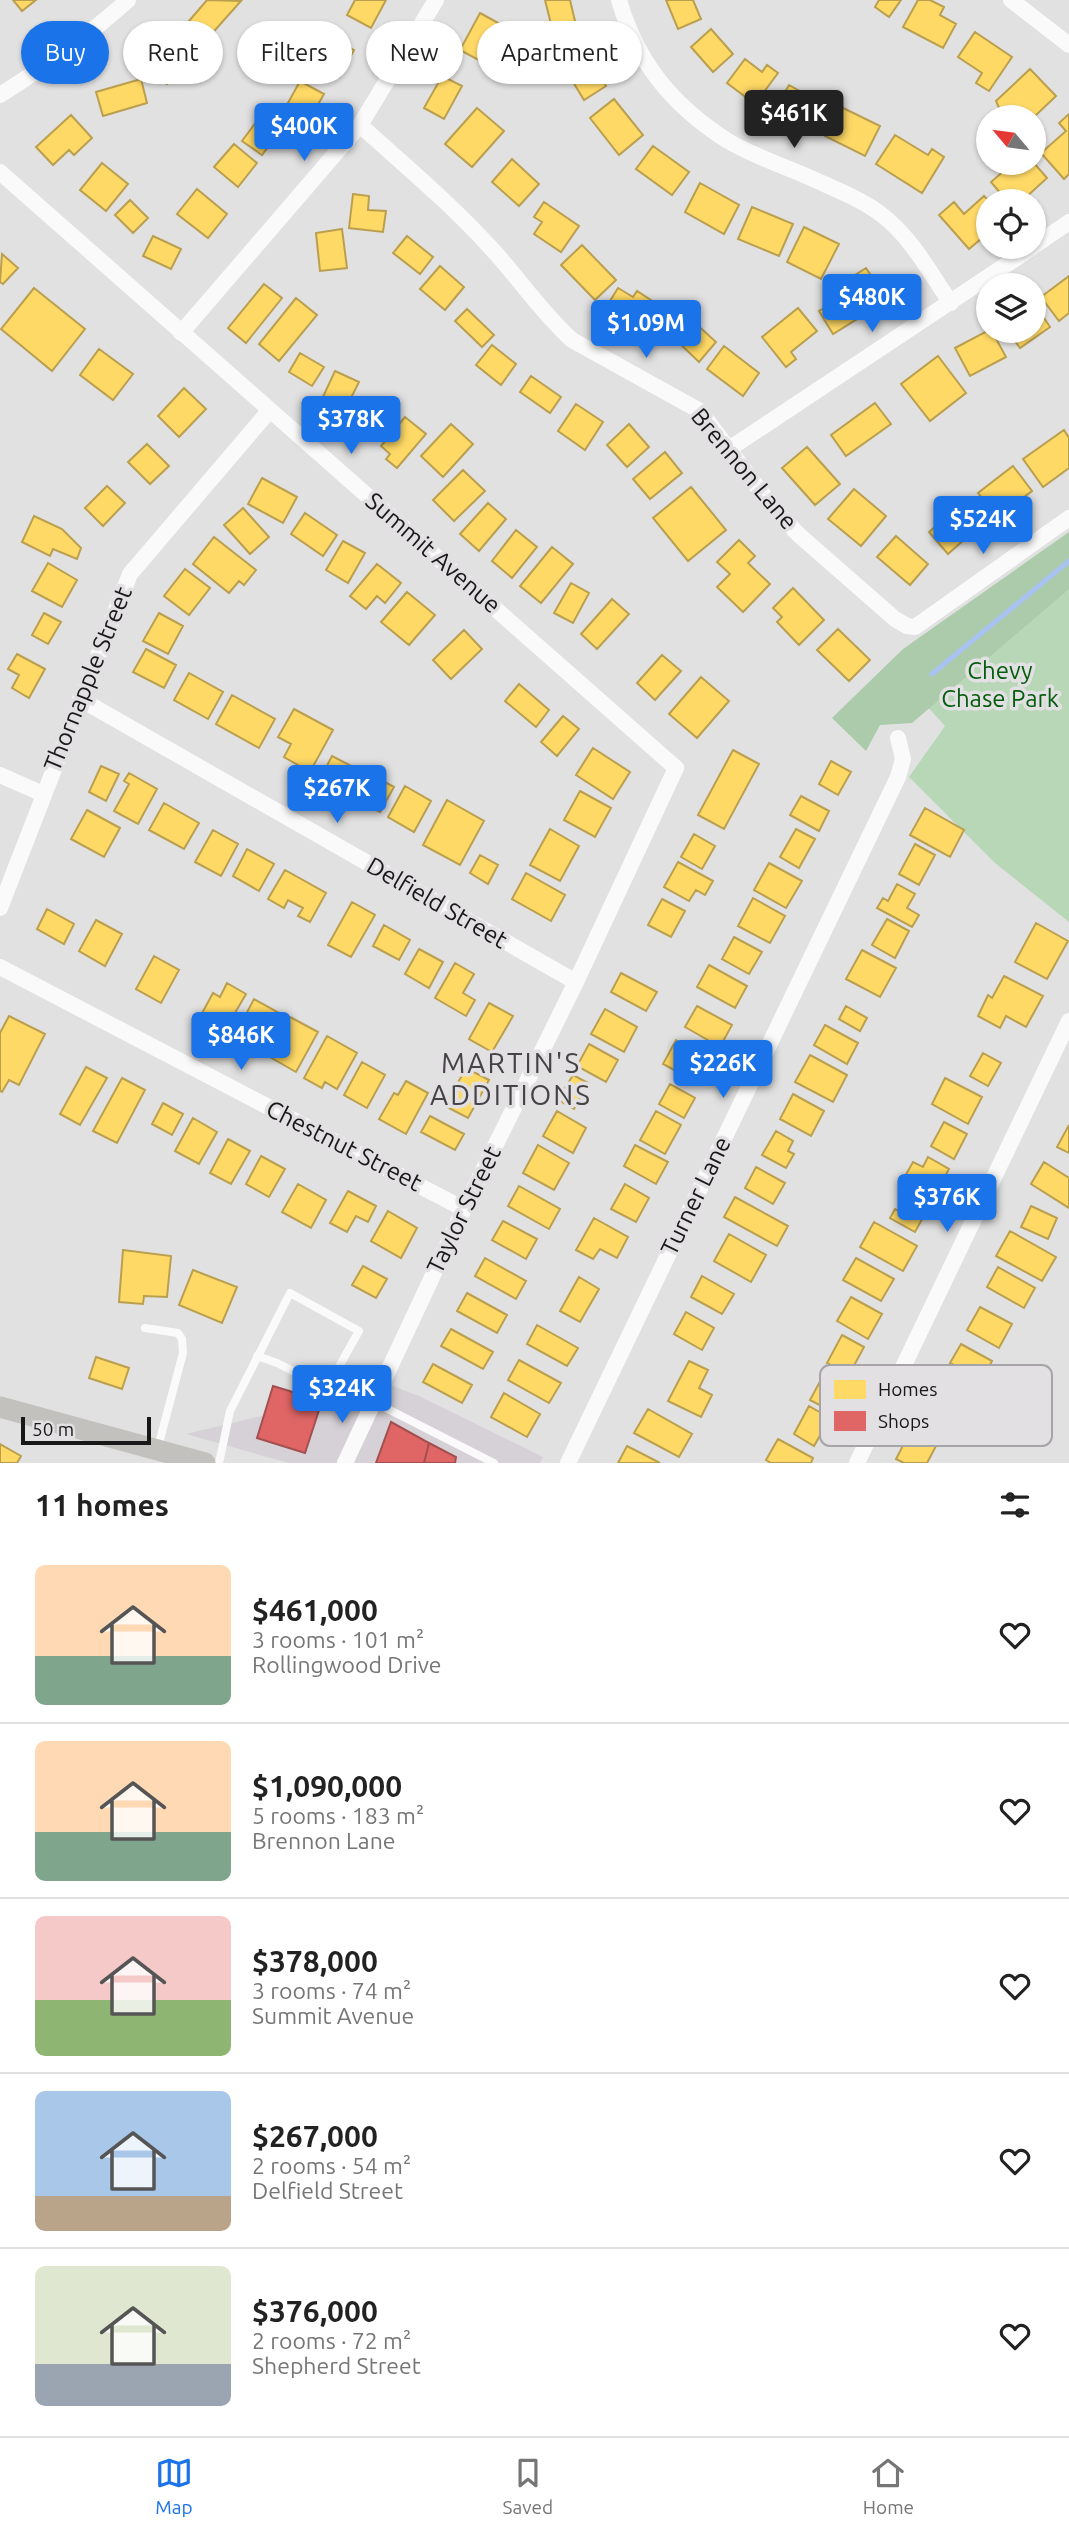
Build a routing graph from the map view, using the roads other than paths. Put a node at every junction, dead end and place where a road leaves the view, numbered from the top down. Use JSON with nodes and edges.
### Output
{"nodes":[{"id":1,"x":128,"y":0,"type":"edge"},
{"id":2,"x":436,"y":0,"type":"edge"},
{"id":3,"x":619,"y":0,"type":"edge"},
{"id":4,"x":1011,"y":0,"type":"edge"},
{"id":5,"x":1069,"y":45,"type":"edge"},
{"id":6,"x":0,"y":95,"type":"edge"},
{"id":7,"x":360,"y":125,"type":"junction"},
{"id":8,"x":0,"y":172,"type":"edge"},
{"id":9,"x":1069,"y":222,"type":"edge"},
{"id":10,"x":1046,"y":238,"type":"edge"},
{"id":11,"x":1015,"y":259,"type":"edge"},
{"id":12,"x":951,"y":303,"type":"junction"},
{"id":13,"x":181,"y":333,"type":"junction"},
{"id":14,"x":270,"y":410,"type":"junction"},
{"id":15,"x":729,"y":449,"type":"junction"},
{"id":16,"x":1069,"y":518,"type":"edge"},
{"id":17,"x":79,"y":699,"type":"junction"},
{"id":18,"x":898,"y":738,"type":"dead end"},
{"id":19,"x":676,"y":768,"type":"joint"},
{"id":20,"x":0,"y":775,"type":"edge"},
{"id":21,"x":43,"y":794,"type":"junction"},
{"id":22,"x":0,"y":908,"type":"edge"},
{"id":23,"x":0,"y":967,"type":"edge"},
{"id":24,"x":576,"y":982,"type":"junction"},
{"id":25,"x":1069,"y":1021,"type":"edge"},
{"id":26,"x":464,"y":1209,"type":"junction"},
{"id":27,"x":145,"y":1328,"type":"dead end"},
{"id":28,"x":257,"y":1356,"type":"junction"},
{"id":29,"x":904,"y":1365,"type":"edge"},
{"id":30,"x":372,"y":1401,"type":"junction"},
{"id":31,"x":0,"y":1407,"type":"edge"},
{"id":32,"x":865,"y":1446,"type":"edge"},
{"id":33,"x":157,"y":1450,"type":"junction"},
{"id":34,"x":205,"y":1463,"type":"edge"},
{"id":35,"x":219,"y":1463,"type":"edge"},
{"id":36,"x":345,"y":1463,"type":"edge"},
{"id":37,"x":494,"y":1463,"type":"edge"},
{"id":38,"x":568,"y":1463,"type":"edge"},
{"id":39,"x":857,"y":1463,"type":"edge"}],
"edges":[{"from":1,"to":6,"type":"street"},
{"from":2,"to":7,"type":"street"},
{"from":3,"to":12,"type":"street"},
{"from":4,"to":5,"type":"street"},
{"from":7,"to":13,"type":"street"},
{"from":7,"to":15,"type":"street","name":"Brennon Lane"},
{"from":8,"to":13,"type":"street","name":"Summit Avenue"},
{"from":9,"to":10,"type":"street"},
{"from":11,"to":12,"type":"street"},
{"from":12,"to":15,"type":"street"},
{"from":13,"to":14,"type":"street","name":"Summit Avenue"},
{"from":14,"to":17,"type":"street","name":"Thornapple Street"},
{"from":14,"to":19,"type":"street","name":"Summit Avenue"},
{"from":15,"to":16,"type":"street","name":"Brennon Lane"},
{"from":17,"to":21,"type":"street","name":"Thornapple Street"},
{"from":17,"to":24,"type":"street","name":"Delfield Street"},
{"from":18,"to":38,"type":"street","name":"Turner Lane"},
{"from":19,"to":24,"type":"street","name":"Taylor Street"},
{"from":20,"to":21,"type":"street"},
{"from":21,"to":22,"type":"street","name":"Thornapple Street"},
{"from":23,"to":26,"type":"street","name":"Chestnut Street"},
{"from":24,"to":26,"type":"street","name":"Taylor Street"},
{"from":25,"to":29,"type":"street"},
{"from":26,"to":30,"type":"street","name":"Taylor Street"},
{"from":27,"to":33,"type":"lane"},
{"from":28,"to":28,"type":"lane"},
{"from":28,"to":35,"type":"lane"},
{"from":30,"to":36,"type":"street","name":"Taylor Street"},
{"from":30,"to":37,"type":"lane"},
{"from":31,"to":33,"type":"main road"},
{"from":32,"to":39,"type":"street"},
{"from":33,"to":34,"type":"main road"}]}
